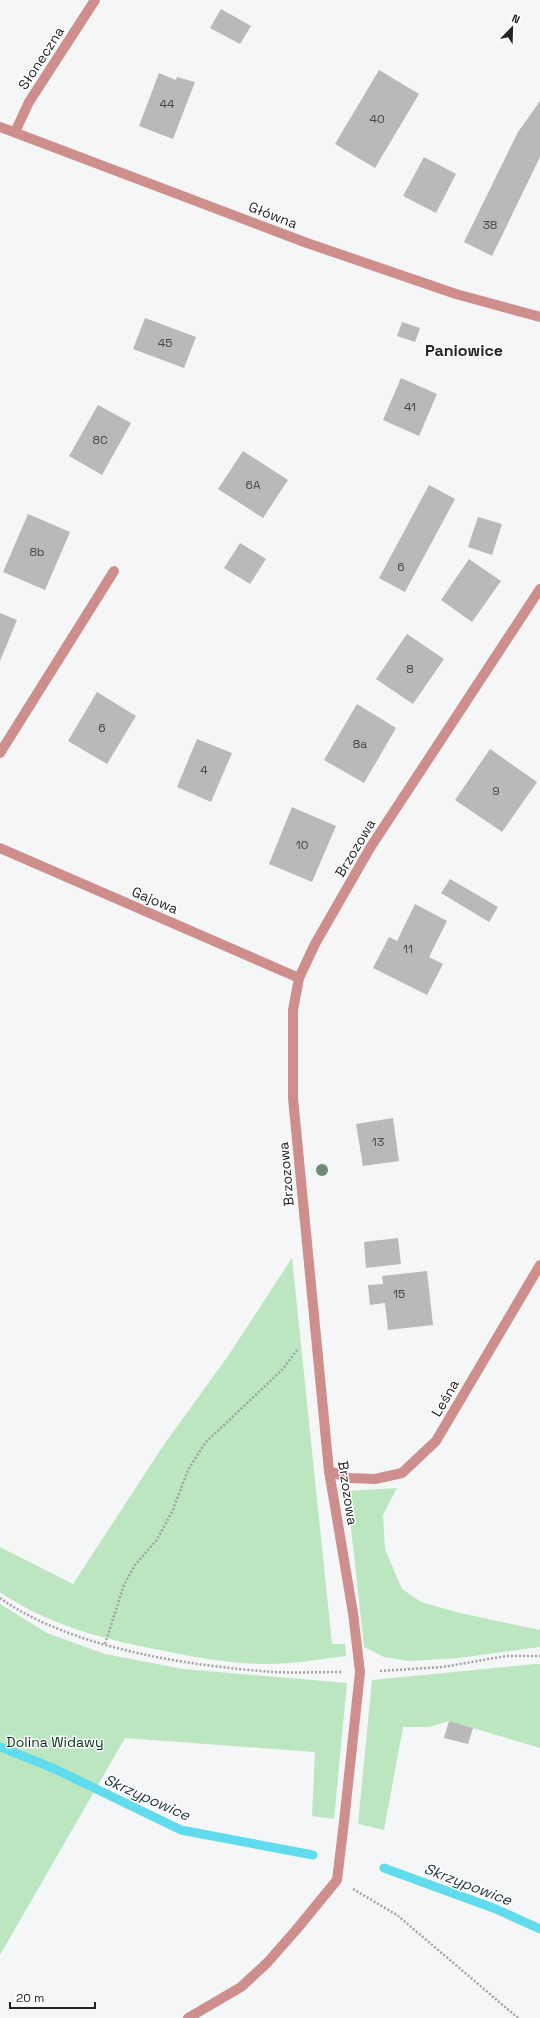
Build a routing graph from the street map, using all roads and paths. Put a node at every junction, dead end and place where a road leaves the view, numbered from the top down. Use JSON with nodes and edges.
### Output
{"nodes":[{"id":1,"x":95,"y":0,"type":"edge"},
{"id":2,"x":0,"y":127,"type":"edge"},
{"id":3,"x":15,"y":132,"type":"junction"},
{"id":4,"x":540,"y":316,"type":"edge"},
{"id":5,"x":114,"y":571,"type":"dead end"},
{"id":6,"x":540,"y":589,"type":"edge"},
{"id":7,"x":0,"y":753,"type":"edge"},
{"id":8,"x":0,"y":848,"type":"edge"},
{"id":9,"x":299,"y":978,"type":"junction"},
{"id":10,"x":540,"y":1265,"type":"edge"},
{"id":11,"x":315,"y":1326,"type":"junction"},
{"id":12,"x":329,"y":1471,"type":"junction"},
{"id":13,"x":0,"y":1598,"type":"edge"},
{"id":14,"x":105,"y":1644,"type":"junction"},
{"id":15,"x":540,"y":1656,"type":"edge"},
{"id":16,"x":360,"y":1672,"type":"junction"},
{"id":17,"x":337,"y":1880,"type":"junction"},
{"id":18,"x":188,"y":2018,"type":"edge"},
{"id":19,"x":518,"y":2018,"type":"edge"}],
"edges":[{"from":1,"to":3,"type":"street","name":"Słoneczna"},
{"from":2,"to":3,"type":"street","name":"Główna"},
{"from":3,"to":4,"type":"street","name":"Główna"},
{"from":5,"to":7,"type":"street"},
{"from":6,"to":9,"type":"street","name":"Brzozowa"},
{"from":8,"to":9,"type":"street","name":"Gajowa"},
{"from":9,"to":11,"type":"street","name":"Brzozowa"},
{"from":10,"to":12,"type":"street","name":"Leśna"},
{"from":11,"to":12,"type":"street","name":"Brzozowa"},
{"from":11,"to":14,"type":"path"},
{"from":12,"to":16,"type":"street","name":"Brzozowa"},
{"from":13,"to":14,"type":"path"},
{"from":14,"to":16,"type":"path"},
{"from":15,"to":16,"type":"path"},
{"from":16,"to":17,"type":"street","name":"Brzozowa"},
{"from":17,"to":18,"type":"street"},
{"from":17,"to":19,"type":"path"}]}
